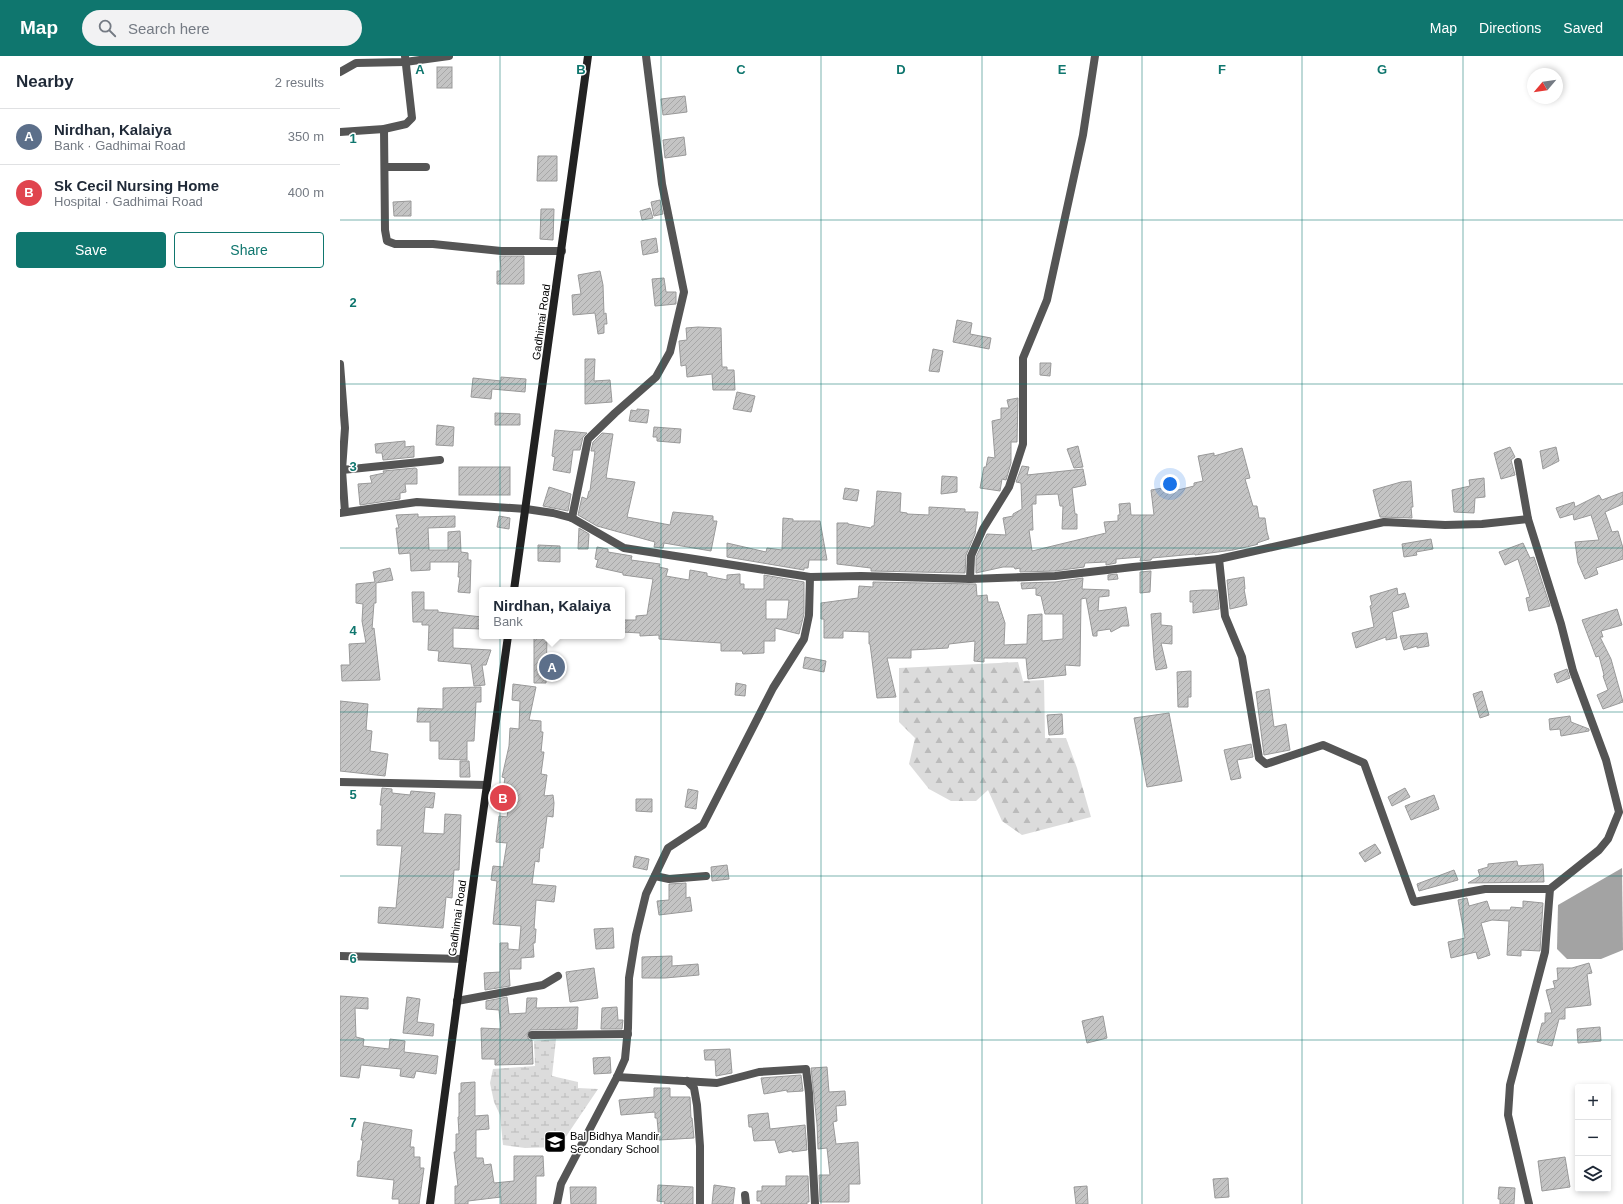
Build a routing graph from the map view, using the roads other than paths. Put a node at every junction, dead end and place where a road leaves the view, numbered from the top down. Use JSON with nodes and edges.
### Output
{"nodes":[{"id":1,"x":449,"y":56,"type":"edge"},
{"id":2,"x":588,"y":56,"type":"edge"},
{"id":3,"x":646,"y":56,"type":"edge"},
{"id":4,"x":1095,"y":56,"type":"edge"},
{"id":5,"x":405,"y":59,"type":"edge"},
{"id":6,"x":340,"y":72,"type":"edge"},
{"id":7,"x":384,"y":129,"type":"junction"},
{"id":8,"x":340,"y":132,"type":"edge"},
{"id":9,"x":385,"y":166,"type":"junction"},
{"id":10,"x":426,"y":167,"type":"dead end"},
{"id":11,"x":562,"y":251,"type":"junction"},
{"id":12,"x":340,"y":364,"type":"edge"},
{"id":13,"x":440,"y":460,"type":"dead end"},
{"id":14,"x":1518,"y":462,"type":"dead end"},
{"id":15,"x":341,"y":470,"type":"edge"},
{"id":16,"x":526,"y":509,"type":"junction"},
{"id":17,"x":343,"y":512,"type":"edge"},
{"id":18,"x":572,"y":518,"type":"junction"},
{"id":19,"x":1528,"y":518,"type":"junction"},
{"id":20,"x":1220,"y":559,"type":"junction"},
{"id":21,"x":810,"y":577,"type":"junction"},
{"id":22,"x":970,"y":579,"type":"junction"},
{"id":23,"x":514,"y":587,"type":"edge"},
{"id":24,"x":508,"y":639,"type":"edge"},
{"id":25,"x":340,"y":782,"type":"edge"},
{"id":26,"x":487,"y":785,"type":"junction"},
{"id":27,"x":1621,"y":810,"type":"edge"},
{"id":28,"x":655,"y":876,"type":"junction"},
{"id":29,"x":706,"y":876,"type":"dead end"},
{"id":30,"x":1550,"y":890,"type":"junction"},
{"id":31,"x":340,"y":956,"type":"edge"},
{"id":32,"x":463,"y":959,"type":"junction"},
{"id":33,"x":558,"y":976,"type":"dead end"},
{"id":34,"x":457,"y":1001,"type":"junction"},
{"id":35,"x":628,"y":1034,"type":"junction"},
{"id":36,"x":532,"y":1035,"type":"dead end"},
{"id":37,"x":617,"y":1077,"type":"junction"},
{"id":38,"x":687,"y":1081,"type":"junction"},
{"id":39,"x":430,"y":1204,"type":"edge"},
{"id":40,"x":557,"y":1204,"type":"edge"},
{"id":41,"x":700,"y":1204,"type":"edge"},
{"id":42,"x":815,"y":1204,"type":"edge"},
{"id":43,"x":1529,"y":1204,"type":"edge"}],
"edges":[{"from":1,"to":5,"type":"street"},
{"from":2,"to":11,"type":"street","name":"Gadhimai Road"},
{"from":3,"to":18,"type":"street"},
{"from":4,"to":22,"type":"street"},
{"from":5,"to":6,"type":"street"},
{"from":5,"to":7,"type":"street"},
{"from":7,"to":8,"type":"street"},
{"from":7,"to":9,"type":"street"},
{"from":9,"to":10,"type":"street"},
{"from":9,"to":11,"type":"street"},
{"from":11,"to":16,"type":"street","name":"Gadhimai Road"},
{"from":12,"to":15,"type":"street"},
{"from":13,"to":15,"type":"street"},
{"from":14,"to":19,"type":"street"},
{"from":15,"to":17,"type":"street"},
{"from":16,"to":17,"type":"street"},
{"from":16,"to":18,"type":"street"},
{"from":16,"to":23,"type":"street","name":"Gadhimai Road"},
{"from":18,"to":21,"type":"street"},
{"from":19,"to":20,"type":"street"},
{"from":19,"to":27,"type":"street"},
{"from":20,"to":22,"type":"street"},
{"from":20,"to":30,"type":"street"},
{"from":21,"to":22,"type":"street"},
{"from":21,"to":28,"type":"street"},
{"from":24,"to":26,"type":"street","name":"Gadhimai Road"},
{"from":25,"to":26,"type":"street"},
{"from":26,"to":32,"type":"street","name":"Gadhimai Road"},
{"from":27,"to":30,"type":"street"},
{"from":28,"to":29,"type":"street"},
{"from":28,"to":35,"type":"street"},
{"from":30,"to":43,"type":"street"},
{"from":31,"to":32,"type":"street"},
{"from":32,"to":34,"type":"street","name":"Gadhimai Road"},
{"from":33,"to":34,"type":"street"},
{"from":34,"to":39,"type":"street","name":"Gadhimai Road"},
{"from":35,"to":36,"type":"street"},
{"from":35,"to":37,"type":"street"},
{"from":37,"to":38,"type":"street"},
{"from":37,"to":40,"type":"street"},
{"from":38,"to":41,"type":"street"},
{"from":38,"to":42,"type":"street"}]}
